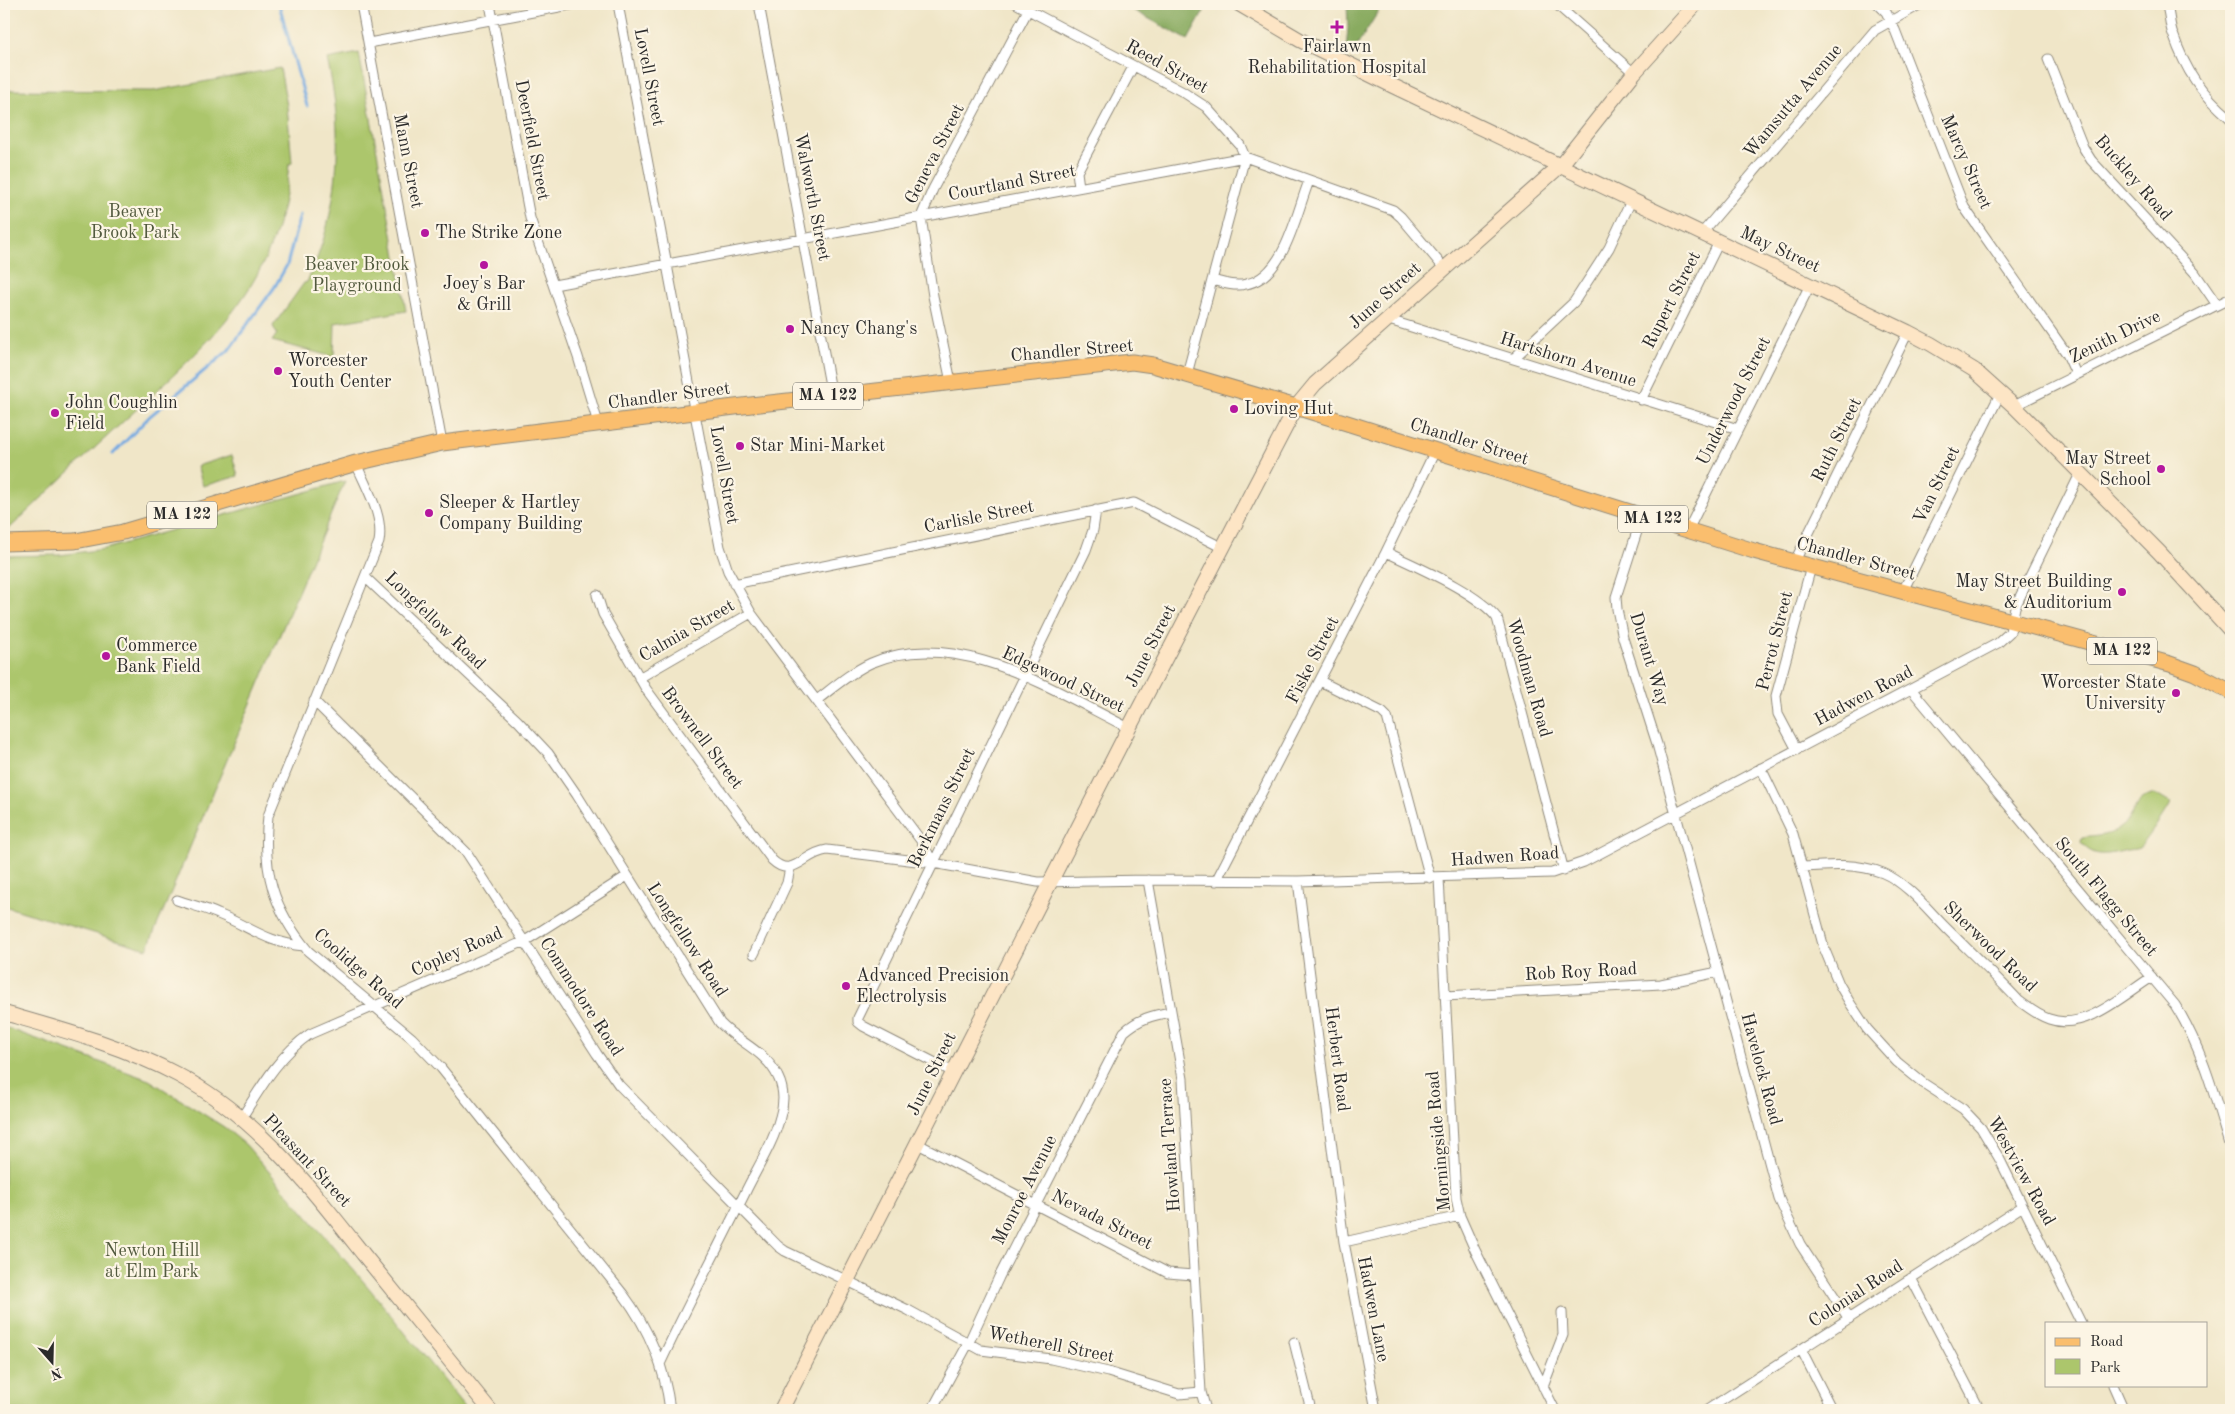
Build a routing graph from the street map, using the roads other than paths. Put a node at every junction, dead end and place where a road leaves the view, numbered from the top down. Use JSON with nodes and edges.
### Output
{"nodes":[{"id":1,"x":362,"y":4,"type":"edge"},
{"id":2,"x":490,"y":4,"type":"edge"},
{"id":3,"x":576,"y":4,"type":"edge"},
{"id":4,"x":618,"y":4,"type":"edge"},
{"id":5,"x":760,"y":4,"type":"edge"},
{"id":6,"x":1017,"y":4,"type":"edge"},
{"id":7,"x":1239,"y":4,"type":"edge"},
{"id":8,"x":1556,"y":4,"type":"edge"},
{"id":9,"x":1696,"y":4,"type":"edge"},
{"id":10,"x":1878,"y":4,"type":"edge"},
{"id":11,"x":1921,"y":4,"type":"edge"},
{"id":12,"x":2170,"y":5,"type":"edge"},
{"id":13,"x":1028,"y":10,"type":"junction"},
{"id":14,"x":493,"y":20,"type":"junction"},
{"id":15,"x":1891,"y":21,"type":"junction"},
{"id":16,"x":369,"y":43,"type":"junction"},
{"id":17,"x":2048,"y":59,"type":"dead end"},
{"id":18,"x":1133,"y":67,"type":"junction"},
{"id":19,"x":1634,"y":73,"type":"junction"},
{"id":20,"x":2231,"y":106,"type":"edge"},
{"id":21,"x":2222,"y":111,"type":"junction"},
{"id":22,"x":2231,"y":119,"type":"edge"},
{"id":23,"x":1245,"y":157,"type":"junction"},
{"id":24,"x":1561,"y":165,"type":"junction"},
{"id":25,"x":1309,"y":181,"type":"junction"},
{"id":26,"x":1079,"y":187,"type":"junction"},
{"id":27,"x":1632,"y":199,"type":"junction"},
{"id":28,"x":921,"y":217,"type":"junction"},
{"id":29,"x":1702,"y":233,"type":"junction"},
{"id":30,"x":803,"y":238,"type":"junction"},
{"id":31,"x":1719,"y":242,"type":"junction"},
{"id":32,"x":667,"y":263,"type":"junction"},
{"id":33,"x":1444,"y":268,"type":"junction"},
{"id":34,"x":1212,"y":280,"type":"junction"},
{"id":35,"x":554,"y":285,"type":"junction"},
{"id":36,"x":1810,"y":286,"type":"junction"},
{"id":37,"x":2231,"y":298,"type":"edge"},
{"id":38,"x":2217,"y":305,"type":"junction"},
{"id":39,"x":1389,"y":320,"type":"junction"},
{"id":40,"x":1908,"y":332,"type":"junction"},
{"id":41,"x":1513,"y":360,"type":"junction"},
{"id":42,"x":1187,"y":374,"type":"junction"},
{"id":43,"x":2076,"y":374,"type":"junction"},
{"id":44,"x":951,"y":382,"type":"junction"},
{"id":45,"x":2000,"y":394,"type":"junction"},
{"id":46,"x":832,"y":396,"type":"junction"},
{"id":47,"x":1640,"y":400,"type":"junction"},
{"id":48,"x":2014,"y":406,"type":"junction"},
{"id":49,"x":1296,"y":407,"type":"junction"},
{"id":50,"x":696,"y":413,"type":"junction"},
{"id":51,"x":598,"y":423,"type":"junction"},
{"id":52,"x":1738,"y":429,"type":"junction"},
{"id":53,"x":442,"y":442,"type":"junction"},
{"id":54,"x":1434,"y":451,"type":"junction"},
{"id":55,"x":356,"y":463,"type":"junction"},
{"id":56,"x":2080,"y":474,"type":"junction"},
{"id":57,"x":1096,"y":510,"type":"junction"},
{"id":58,"x":1642,"y":516,"type":"junction"},
{"id":59,"x":1688,"y":530,"type":"junction"},
{"id":60,"x":4,"y":543,"type":"edge"},
{"id":61,"x":1223,"y":548,"type":"junction"},
{"id":62,"x":1386,"y":552,"type":"junction"},
{"id":63,"x":1794,"y":562,"type":"junction"},
{"id":64,"x":1811,"y":567,"type":"junction"},
{"id":65,"x":366,"y":578,"type":"junction"},
{"id":66,"x":734,"y":584,"type":"junction"},
{"id":67,"x":1902,"y":591,"type":"junction"},
{"id":68,"x":597,"y":595,"type":"dead end"},
{"id":69,"x":751,"y":613,"type":"junction"},
{"id":70,"x":2013,"y":622,"type":"junction"},
{"id":71,"x":2231,"y":632,"type":"edge"},
{"id":72,"x":1024,"y":676,"type":"junction"},
{"id":73,"x":639,"y":678,"type":"junction"},
{"id":74,"x":1320,"y":681,"type":"junction"},
{"id":75,"x":1911,"y":689,"type":"junction"},
{"id":76,"x":2231,"y":692,"type":"edge"},
{"id":77,"x":817,"y":700,"type":"junction"},
{"id":78,"x":314,"y":701,"type":"junction"},
{"id":79,"x":1129,"y":728,"type":"junction"},
{"id":80,"x":1797,"y":750,"type":"junction"},
{"id":81,"x":1761,"y":768,"type":"junction"},
{"id":82,"x":1675,"y":812,"type":"junction"},
{"id":83,"x":933,"y":863,"type":"junction"},
{"id":84,"x":1803,"y":867,"type":"junction"},
{"id":85,"x":790,"y":868,"type":"junction"},
{"id":86,"x":1564,"y":871,"type":"junction"},
{"id":87,"x":627,"y":876,"type":"junction"},
{"id":88,"x":1435,"y":878,"type":"junction"},
{"id":89,"x":1148,"y":880,"type":"junction"},
{"id":90,"x":1051,"y":881,"type":"junction"},
{"id":91,"x":1216,"y":881,"type":"junction"},
{"id":92,"x":1298,"y":881,"type":"junction"},
{"id":93,"x":177,"y":900,"type":"dead end"},
{"id":94,"x":525,"y":940,"type":"junction"},
{"id":95,"x":304,"y":946,"type":"junction"},
{"id":96,"x":754,"y":954,"type":"dead end"},
{"id":97,"x":1718,"y":972,"type":"junction"},
{"id":98,"x":2152,"y":976,"type":"junction"},
{"id":99,"x":1445,"y":996,"type":"junction"},
{"id":100,"x":374,"y":1006,"type":"junction"},
{"id":101,"x":1171,"y":1012,"type":"junction"},
{"id":102,"x":4,"y":1013,"type":"edge"},
{"id":103,"x":953,"y":1072,"type":"junction"},
{"id":104,"x":242,"y":1119,"type":"junction"},
{"id":105,"x":918,"y":1144,"type":"junction"},
{"id":106,"x":2231,"y":1151,"type":"edge"},
{"id":107,"x":1035,"y":1205,"type":"junction"},
{"id":108,"x":739,"y":1206,"type":"junction"},
{"id":109,"x":2023,"y":1206,"type":"junction"},
{"id":110,"x":1460,"y":1216,"type":"junction"},
{"id":111,"x":1344,"y":1242,"type":"junction"},
{"id":112,"x":1193,"y":1275,"type":"junction"},
{"id":113,"x":1911,"y":1278,"type":"junction"},
{"id":114,"x":847,"y":1281,"type":"junction"},
{"id":115,"x":1562,"y":1312,"type":"dead end"},
{"id":116,"x":1849,"y":1318,"type":"junction"},
{"id":117,"x":2081,"y":1322,"type":"edge"},
{"id":118,"x":969,"y":1342,"type":"junction"},
{"id":119,"x":1294,"y":1342,"type":"dead end"},
{"id":120,"x":1801,"y":1349,"type":"junction"},
{"id":121,"x":660,"y":1364,"type":"junction"},
{"id":122,"x":2113,"y":1386,"type":"edge"},
{"id":123,"x":1543,"y":1387,"type":"junction"},
{"id":124,"x":1201,"y":1392,"type":"junction"},
{"id":125,"x":490,"y":1410,"type":"edge"},
{"id":126,"x":670,"y":1410,"type":"edge"},
{"id":127,"x":781,"y":1410,"type":"edge"},
{"id":128,"x":932,"y":1410,"type":"edge"},
{"id":129,"x":1206,"y":1410,"type":"edge"},
{"id":130,"x":1311,"y":1410,"type":"edge"},
{"id":131,"x":1376,"y":1410,"type":"edge"},
{"id":132,"x":1555,"y":1410,"type":"edge"},
{"id":133,"x":1707,"y":1410,"type":"edge"},
{"id":134,"x":1832,"y":1410,"type":"edge"},
{"id":135,"x":1980,"y":1410,"type":"edge"},
{"id":136,"x":2124,"y":1410,"type":"edge"}],
"edges":[{"from":1,"to":16,"type":"street","name":"Mann Street"},
{"from":2,"to":14,"type":"street","name":"Deerfield Street"},
{"from":3,"to":14,"type":"street"},
{"from":4,"to":32,"type":"street","name":"Lovell Street"},
{"from":5,"to":30,"type":"street","name":"Walworth Street"},
{"from":6,"to":13,"type":"street","name":"Reed Street"},
{"from":7,"to":24,"type":"street","name":"May Street"},
{"from":8,"to":19,"type":"street"},
{"from":9,"to":19,"type":"street","name":"June Street"},
{"from":10,"to":15,"type":"street","name":"Marcy Street"},
{"from":11,"to":15,"type":"street","name":"Wamsutta Avenue"},
{"from":12,"to":21,"type":"street"},
{"from":13,"to":18,"type":"street","name":"Reed Street"},
{"from":13,"to":28,"type":"street","name":"Geneva Street"},
{"from":14,"to":16,"type":"street"},
{"from":14,"to":35,"type":"street","name":"Deerfield Street"},
{"from":15,"to":29,"type":"street","name":"Wamsutta Avenue"},
{"from":15,"to":43,"type":"street","name":"Marcy Street"},
{"from":16,"to":53,"type":"street","name":"Mann Street"},
{"from":17,"to":38,"type":"street","name":"Buckley Road"},
{"from":18,"to":23,"type":"street","name":"Reed Street"},
{"from":18,"to":26,"type":"street"},
{"from":19,"to":24,"type":"street","name":"June Street"},
{"from":20,"to":21,"type":"street"},
{"from":21,"to":22,"type":"street"},
{"from":23,"to":25,"type":"street"},
{"from":23,"to":26,"type":"street","name":"Courtland Street"},
{"from":23,"to":34,"type":"street"},
{"from":24,"to":27,"type":"street","name":"May Street"},
{"from":24,"to":33,"type":"street","name":"June Street"},
{"from":25,"to":33,"type":"street"},
{"from":25,"to":34,"type":"street"},
{"from":26,"to":28,"type":"street","name":"Courtland Street"},
{"from":27,"to":29,"type":"street","name":"May Street"},
{"from":27,"to":41,"type":"street"},
{"from":28,"to":30,"type":"street","name":"Courtland Street"},
{"from":28,"to":44,"type":"street","name":"Geneva Street"},
{"from":29,"to":31,"type":"street","name":"May Street"},
{"from":30,"to":32,"type":"street","name":"Courtland Street"},
{"from":30,"to":46,"type":"street","name":"Walworth Street"},
{"from":31,"to":36,"type":"street","name":"May Street"},
{"from":31,"to":47,"type":"street","name":"Rupert Street"},
{"from":32,"to":35,"type":"street","name":"Courtland Street"},
{"from":32,"to":50,"type":"street","name":"Lovell Street"},
{"from":33,"to":39,"type":"street","name":"June Street"},
{"from":34,"to":42,"type":"street"},
{"from":35,"to":51,"type":"street","name":"Deerfield Street"},
{"from":36,"to":40,"type":"street","name":"May Street"},
{"from":36,"to":52,"type":"street","name":"Underwood Street"},
{"from":37,"to":38,"type":"street","name":"Zenith Drive"},
{"from":38,"to":43,"type":"street","name":"Zenith Drive"},
{"from":39,"to":41,"type":"street","name":"Hartshorn Avenue"},
{"from":39,"to":49,"type":"street","name":"June Street"},
{"from":40,"to":45,"type":"street","name":"May Street"},
{"from":40,"to":63,"type":"street","name":"Ruth Street"},
{"from":41,"to":47,"type":"street","name":"Hartshorn Avenue"},
{"from":42,"to":44,"type":"main road","name":"Chandler Street","number":"MA 122"},
{"from":42,"to":49,"type":"main road","name":"Chandler Street","number":"MA 122"},
{"from":43,"to":48,"type":"street","name":"Zenith Drive"},
{"from":44,"to":46,"type":"main road","name":"Chandler Street","number":"MA 122"},
{"from":45,"to":48,"type":"street","name":"May Street"},
{"from":45,"to":67,"type":"street","name":"Van Street"},
{"from":46,"to":50,"type":"main road","name":"Chandler Street","number":"MA 122"},
{"from":47,"to":52,"type":"street","name":"Hartshorn Avenue"},
{"from":48,"to":56,"type":"street","name":"May Street"},
{"from":49,"to":54,"type":"main road","name":"Chandler Street","number":"MA 122"},
{"from":49,"to":61,"type":"street","name":"June Street"},
{"from":50,"to":51,"type":"main road","name":"Chandler Street","number":"MA 122"},
{"from":50,"to":66,"type":"street","name":"Lovell Street"},
{"from":51,"to":53,"type":"main road","name":"Chandler Street","number":"MA 122"},
{"from":52,"to":59,"type":"street","name":"Underwood Street"},
{"from":53,"to":55,"type":"main road","name":"Chandler Street","number":"MA 122"},
{"from":54,"to":58,"type":"main road","name":"Chandler Street","number":"MA 122"},
{"from":54,"to":62,"type":"street","name":"Fiske Street"},
{"from":55,"to":60,"type":"main road","name":"Chandler Street","number":"MA 122"},
{"from":55,"to":65,"type":"street","name":"Coolidge Road"},
{"from":56,"to":70,"type":"street","name":"Hadwen Road"},
{"from":56,"to":71,"type":"street","name":"May Street"},
{"from":57,"to":61,"type":"street","name":"Carlisle Street"},
{"from":57,"to":66,"type":"street","name":"Carlisle Street"},
{"from":57,"to":72,"type":"street","name":"Berkmans Street"},
{"from":58,"to":59,"type":"main road","name":"Chandler Street","number":"MA 122"},
{"from":58,"to":82,"type":"street","name":"Durant Way"},
{"from":59,"to":63,"type":"main road","name":"Chandler Street","number":"MA 122"},
{"from":61,"to":79,"type":"street","name":"June Street"},
{"from":62,"to":74,"type":"street","name":"Fiske Street"},
{"from":62,"to":86,"type":"street","name":"Woodman Road"},
{"from":63,"to":64,"type":"main road","name":"Chandler Street","number":"MA 122"},
{"from":64,"to":67,"type":"main road","name":"Chandler Street","number":"MA 122"},
{"from":64,"to":80,"type":"street","name":"Perrot Street"},
{"from":65,"to":78,"type":"street","name":"Coolidge Road"},
{"from":65,"to":87,"type":"street","name":"Longfellow Road"},
{"from":66,"to":69,"type":"street","name":"Lovell Street"},
{"from":67,"to":70,"type":"main road","name":"Chandler Street","number":"MA 122"},
{"from":68,"to":73,"type":"street","name":"Brownell Street"},
{"from":69,"to":73,"type":"street","name":"Calmia Street"},
{"from":69,"to":77,"type":"street","name":"Lovell Street"},
{"from":70,"to":75,"type":"street","name":"Hadwen Road"},
{"from":70,"to":76,"type":"main road","name":"Chandler Street","number":"MA 122"},
{"from":72,"to":77,"type":"street","name":"Edgewood Street"},
{"from":72,"to":79,"type":"street","name":"Edgewood Street"},
{"from":72,"to":83,"type":"street","name":"Berkmans Street"},
{"from":73,"to":85,"type":"street","name":"Brownell Street"},
{"from":74,"to":88,"type":"street","name":"Morningside Road"},
{"from":74,"to":91,"type":"street","name":"Fiske Street"},
{"from":75,"to":80,"type":"street","name":"Hadwen Road"},
{"from":75,"to":98,"type":"street","name":"South Flagg Street"},
{"from":77,"to":83,"type":"street","name":"Lovell Street"},
{"from":78,"to":94,"type":"street","name":"Commodore Road"},
{"from":78,"to":95,"type":"street","name":"Coolidge Road"},
{"from":79,"to":90,"type":"street","name":"June Street"},
{"from":80,"to":81,"type":"street","name":"Hadwen Road"},
{"from":81,"to":82,"type":"street","name":"Hadwen Road"},
{"from":81,"to":84,"type":"street","name":"Westview Road"},
{"from":82,"to":86,"type":"street","name":"Hadwen Road"},
{"from":82,"to":97,"type":"street","name":"Havelock Road"},
{"from":83,"to":85,"type":"street"},
{"from":83,"to":90,"type":"street"},
{"from":83,"to":103,"type":"street","name":"Berkmans Street"},
{"from":84,"to":98,"type":"street","name":"Sherwood Road"},
{"from":84,"to":109,"type":"street","name":"Westview Road"},
{"from":85,"to":96,"type":"street"},
{"from":86,"to":88,"type":"street","name":"Hadwen Road"},
{"from":87,"to":94,"type":"street","name":"Copley Road"},
{"from":87,"to":108,"type":"street","name":"Longfellow Road"},
{"from":88,"to":92,"type":"street","name":"Hadwen Road"},
{"from":88,"to":99,"type":"street","name":"Morningside Road"},
{"from":89,"to":90,"type":"street","name":"Hadwen Road"},
{"from":89,"to":91,"type":"street","name":"Hadwen Road"},
{"from":89,"to":101,"type":"street","name":"Howland Terrace"},
{"from":90,"to":103,"type":"street","name":"June Street"},
{"from":91,"to":92,"type":"street","name":"Hadwen Road"},
{"from":92,"to":111,"type":"street","name":"Herbert Road"},
{"from":93,"to":95,"type":"street"},
{"from":94,"to":100,"type":"street","name":"Copley Road"},
{"from":94,"to":108,"type":"street","name":"Commodore Road"},
{"from":95,"to":100,"type":"street","name":"Coolidge Road"},
{"from":97,"to":99,"type":"street","name":"Rob Roy Road"},
{"from":97,"to":116,"type":"street","name":"Havelock Road"},
{"from":98,"to":106,"type":"street","name":"South Flagg Street"},
{"from":99,"to":110,"type":"street","name":"Morningside Road"},
{"from":100,"to":104,"type":"street","name":"Copley Road"},
{"from":100,"to":121,"type":"street","name":"Coolidge Road"},
{"from":101,"to":107,"type":"street","name":"Monroe Avenue"},
{"from":101,"to":112,"type":"street","name":"Howland Terrace"},
{"from":102,"to":104,"type":"street","name":"Pleasant Street"},
{"from":103,"to":105,"type":"street","name":"June Street"},
{"from":104,"to":125,"type":"street","name":"Pleasant Street"},
{"from":105,"to":107,"type":"street","name":"Nevada Street"},
{"from":105,"to":114,"type":"street","name":"June Street"},
{"from":107,"to":112,"type":"street","name":"Nevada Street"},
{"from":107,"to":118,"type":"street","name":"Monroe Avenue"},
{"from":108,"to":114,"type":"street","name":"Commodore Road"},
{"from":108,"to":121,"type":"street","name":"Longfellow Road"},
{"from":109,"to":113,"type":"street","name":"Colonial Road"},
{"from":109,"to":117,"type":"street","name":"Westview Road"},
{"from":110,"to":111,"type":"street","name":"Hadwen Lane"},
{"from":110,"to":123,"type":"street","name":"Morningside Road"},
{"from":111,"to":131,"type":"street","name":"Hadwen Lane"},
{"from":112,"to":124,"type":"street","name":"Howland Terrace"},
{"from":113,"to":116,"type":"street","name":"Colonial Road"},
{"from":113,"to":135,"type":"street"},
{"from":114,"to":118,"type":"street","name":"Wetherell Street"},
{"from":114,"to":127,"type":"street","name":"June Street"},
{"from":115,"to":123,"type":"street"},
{"from":116,"to":120,"type":"street","name":"Colonial Road"},
{"from":118,"to":124,"type":"street","name":"Wetherell Street"},
{"from":118,"to":128,"type":"street","name":"Monroe Avenue"},
{"from":119,"to":130,"type":"street"},
{"from":120,"to":133,"type":"street","name":"Colonial Road"},
{"from":120,"to":134,"type":"street"},
{"from":121,"to":126,"type":"street","name":"Coolidge Road"},
{"from":122,"to":136,"type":"street"},
{"from":123,"to":132,"type":"street","name":"Morningside Road"},
{"from":124,"to":129,"type":"street","name":"Howland Terrace"}]}
